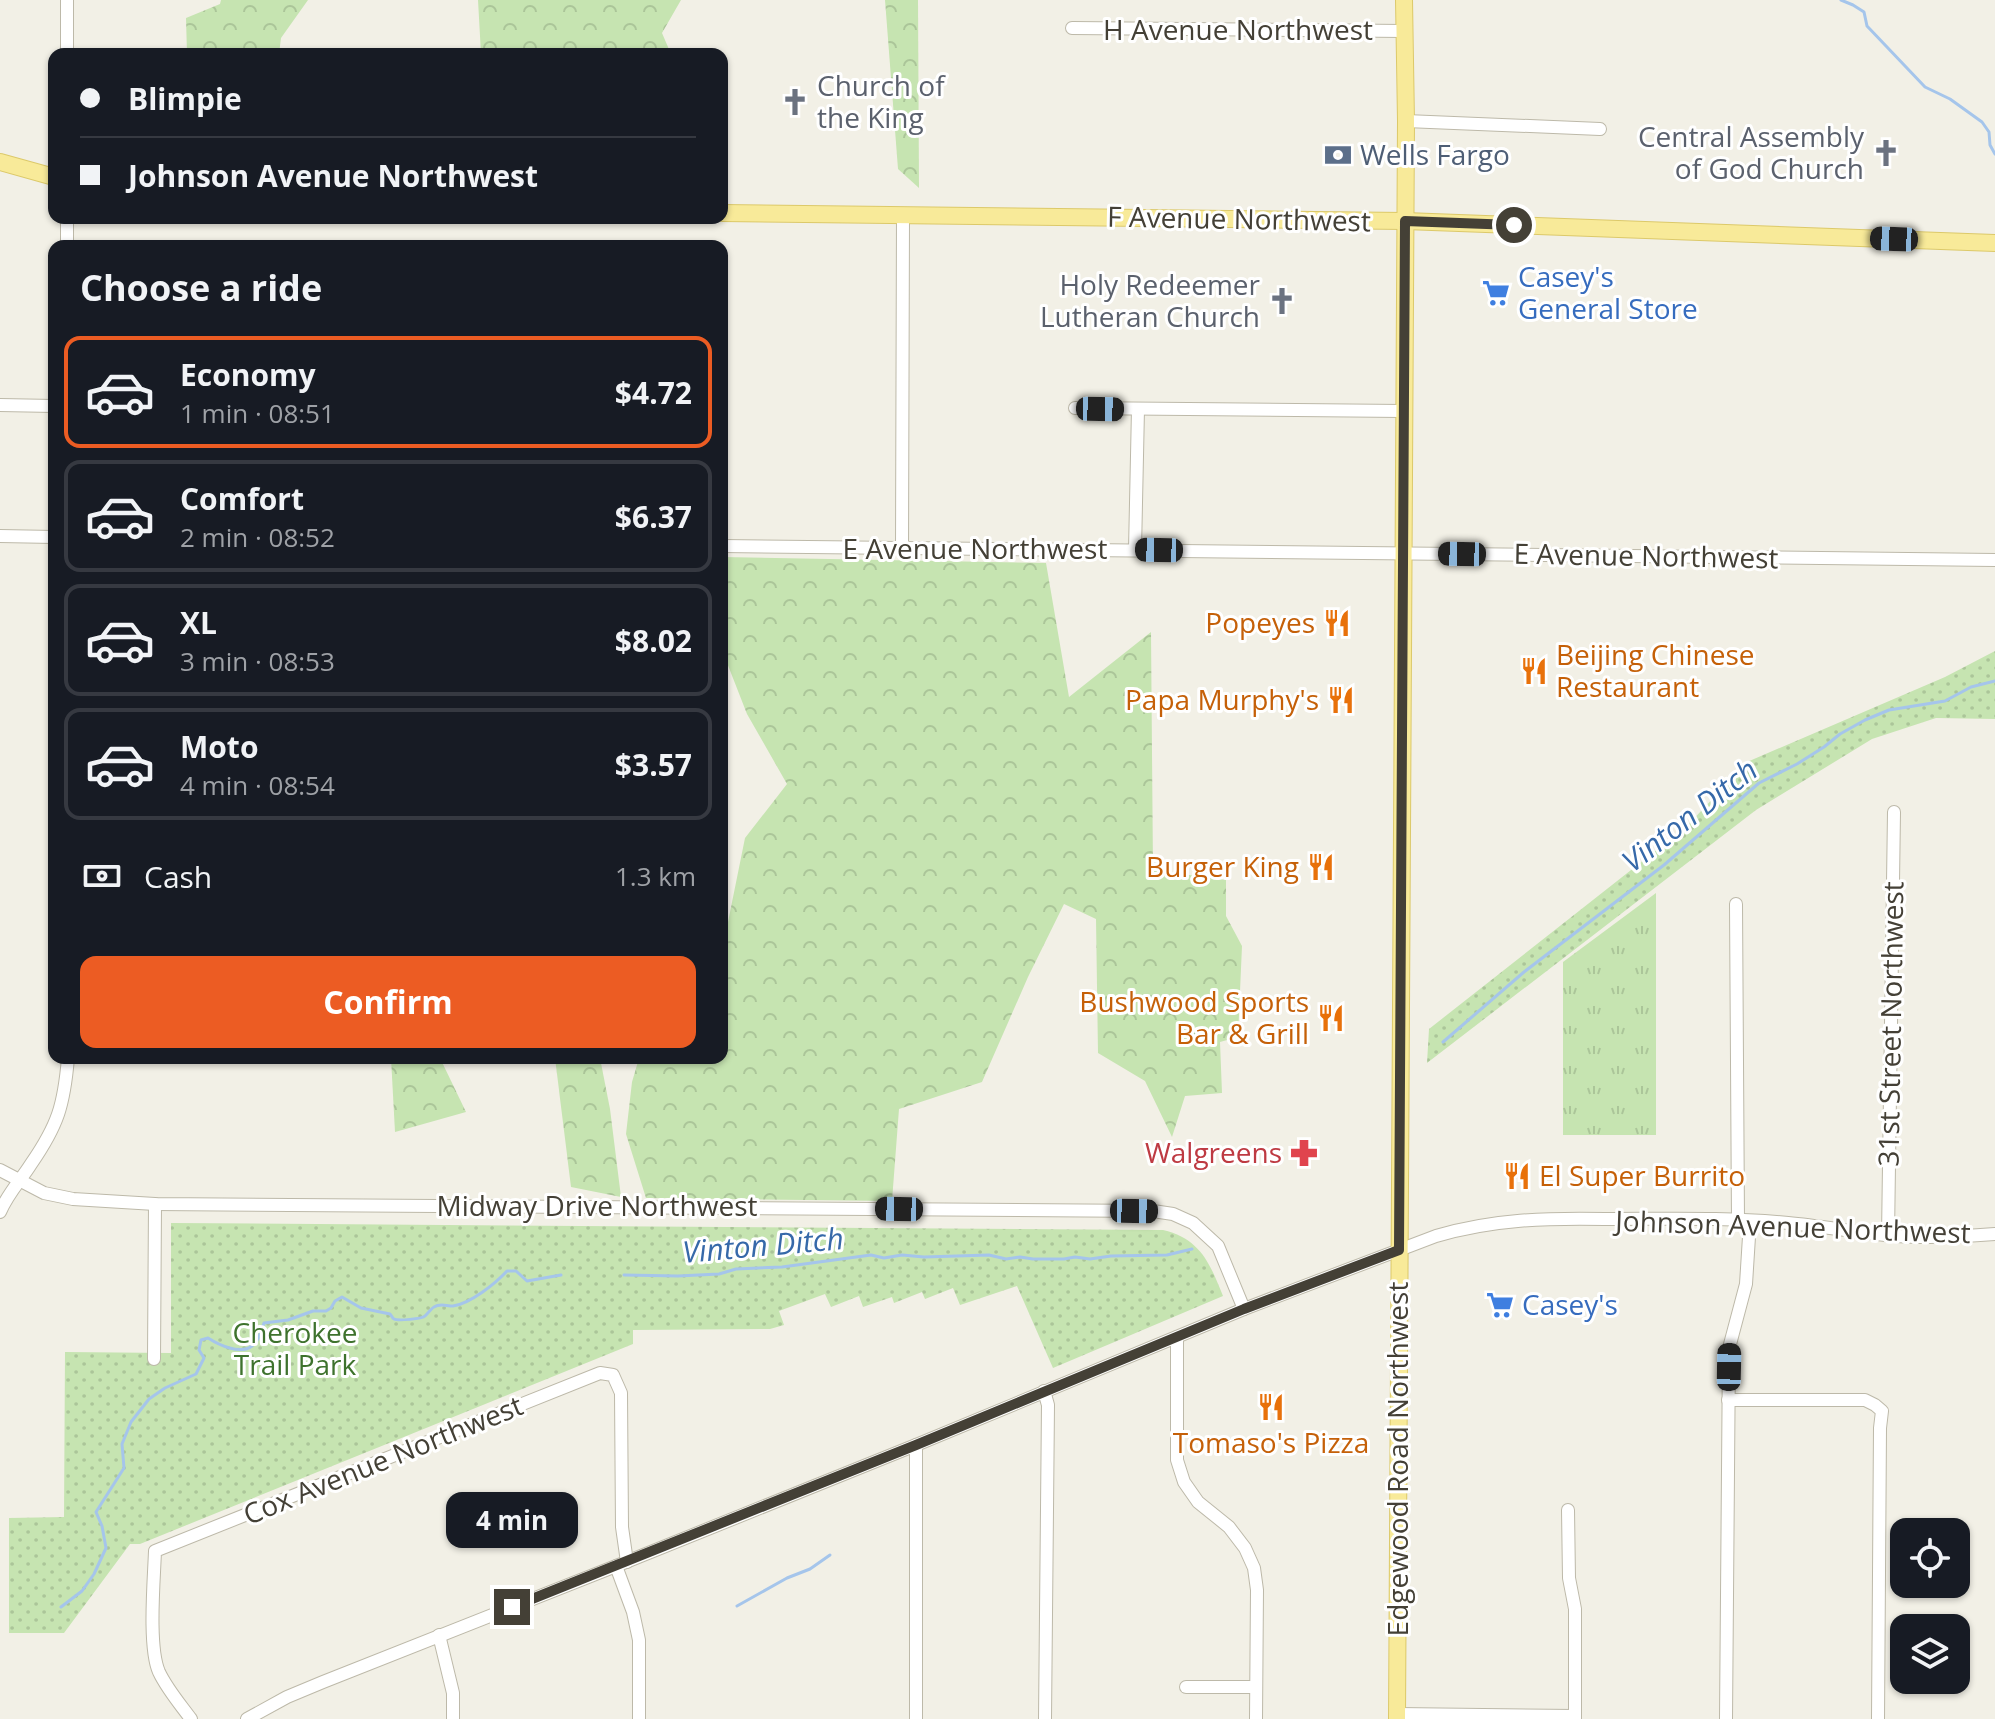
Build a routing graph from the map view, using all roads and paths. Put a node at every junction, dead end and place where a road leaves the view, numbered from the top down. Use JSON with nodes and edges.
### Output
{"nodes":[{"id":1,"x":67,"y":0,"type":"edge"},
{"id":2,"x":1404,"y":0,"type":"edge"},
{"id":3,"x":1072,"y":28,"type":"dead end"},
{"id":4,"x":1404,"y":31,"type":"junction"},
{"id":5,"x":67,"y":48,"type":"edge"},
{"id":6,"x":1406,"y":121,"type":"junction"},
{"id":7,"x":1600,"y":129,"type":"dead end"},
{"id":8,"x":0,"y":162,"type":"edge"},
{"id":9,"x":48,"y":175,"type":"edge"},
{"id":10,"x":728,"y":213,"type":"edge"},
{"id":11,"x":903,"y":215,"type":"junction"},
{"id":12,"x":1405,"y":221,"type":"junction"},
{"id":13,"x":1995,"y":243,"type":"edge"},
{"id":14,"x":0,"y":405,"type":"edge"},
{"id":15,"x":48,"y":406,"type":"edge"},
{"id":16,"x":1075,"y":408,"type":"dead end"},
{"id":17,"x":1138,"y":409,"type":"junction"},
{"id":18,"x":1403,"y":411,"type":"junction"},
{"id":19,"x":0,"y":536,"type":"edge"},
{"id":20,"x":48,"y":537,"type":"edge"},
{"id":21,"x":728,"y":546,"type":"edge"},
{"id":22,"x":902,"y":549,"type":"junction"},
{"id":23,"x":1135,"y":550,"type":"junction"},
{"id":24,"x":1402,"y":553,"type":"junction"},
{"id":25,"x":1995,"y":560,"type":"edge"},
{"id":26,"x":1894,"y":812,"type":"dead end"},
{"id":27,"x":1736,"y":904,"type":"dead end"},
{"id":28,"x":68,"y":1064,"type":"edge"},
{"id":29,"x":0,"y":1170,"type":"edge"},
{"id":30,"x":18,"y":1181,"type":"junction"},
{"id":31,"x":155,"y":1204,"type":"junction"},
{"id":32,"x":0,"y":1212,"type":"edge"},
{"id":33,"x":1744,"y":1220,"type":"junction"},
{"id":34,"x":1995,"y":1234,"type":"edge"},
{"id":35,"x":1888,"y":1236,"type":"junction"},
{"id":36,"x":1399,"y":1250,"type":"junction"},
{"id":37,"x":1244,"y":1309,"type":"junction"},
{"id":38,"x":1177,"y":1337,"type":"junction"},
{"id":39,"x":154,"y":1359,"type":"dead end"},
{"id":40,"x":1044,"y":1391,"type":"junction"},
{"id":41,"x":1728,"y":1400,"type":"junction"},
{"id":42,"x":916,"y":1445,"type":"junction"},
{"id":43,"x":1568,"y":1510,"type":"dead end"},
{"id":44,"x":621,"y":1564,"type":"junction"},
{"id":45,"x":439,"y":1635,"type":"junction"},
{"id":46,"x":1186,"y":1687,"type":"dead end"},
{"id":47,"x":1256,"y":1687,"type":"junction"},
{"id":48,"x":1397,"y":1716,"type":"edge"},
{"id":49,"x":1575,"y":1717,"type":"edge"},
{"id":50,"x":191,"y":1719,"type":"edge"},
{"id":51,"x":247,"y":1719,"type":"edge"},
{"id":52,"x":453,"y":1719,"type":"edge"},
{"id":53,"x":639,"y":1719,"type":"edge"},
{"id":54,"x":916,"y":1719,"type":"edge"},
{"id":55,"x":1045,"y":1719,"type":"edge"},
{"id":56,"x":1256,"y":1719,"type":"edge"},
{"id":57,"x":1726,"y":1719,"type":"edge"},
{"id":58,"x":1878,"y":1719,"type":"edge"}],
"edges":[{"from":1,"to":5,"type":"street"},
{"from":2,"to":4,"type":"main road","name":"Edgewood Road Northwest"},
{"from":3,"to":4,"type":"street","name":"H Avenue Northwest"},
{"from":4,"to":6,"type":"main road","name":"Edgewood Road Northwest"},
{"from":6,"to":7,"type":"street"},
{"from":6,"to":12,"type":"main road","name":"Edgewood Road Northwest"},
{"from":8,"to":9,"type":"main road"},
{"from":10,"to":11,"type":"main road","name":"F Avenue Northwest"},
{"from":11,"to":12,"type":"main road","name":"F Avenue Northwest"},
{"from":11,"to":22,"type":"street"},
{"from":12,"to":13,"type":"main road","name":"F Avenue Northwest"},
{"from":12,"to":18,"type":"main road","name":"Edgewood Road Northwest"},
{"from":14,"to":15,"type":"street"},
{"from":16,"to":17,"type":"street"},
{"from":17,"to":18,"type":"street"},
{"from":17,"to":23,"type":"street"},
{"from":18,"to":24,"type":"main road","name":"Edgewood Road Northwest"},
{"from":19,"to":20,"type":"street"},
{"from":21,"to":22,"type":"street","name":"E Avenue Northwest"},
{"from":22,"to":23,"type":"street","name":"E Avenue Northwest"},
{"from":23,"to":24,"type":"street","name":"E Avenue Northwest"},
{"from":24,"to":25,"type":"street","name":"E Avenue Northwest"},
{"from":24,"to":36,"type":"main road","name":"Edgewood Road Northwest"},
{"from":26,"to":35,"type":"street","name":"31st Street Northwest"},
{"from":27,"to":33,"type":"street"},
{"from":28,"to":30,"type":"street"},
{"from":29,"to":30,"type":"street","name":"Midway Drive Northwest"},
{"from":30,"to":31,"type":"street","name":"Midway Drive Northwest"},
{"from":30,"to":32,"type":"street"},
{"from":31,"to":37,"type":"street","name":"Midway Drive Northwest"},
{"from":31,"to":39,"type":"street"},
{"from":33,"to":35,"type":"street","name":"Johnson Avenue Northwest"},
{"from":33,"to":36,"type":"street","name":"Johnson Avenue Northwest"},
{"from":33,"to":41,"type":"street"},
{"from":34,"to":35,"type":"street","name":"Johnson Avenue Northwest"},
{"from":36,"to":37,"type":"street","name":"Johnson Avenue Northwest"},
{"from":36,"to":48,"type":"main road","name":"Edgewood Road Northwest"},
{"from":37,"to":38,"type":"street","name":"Johnson Avenue Northwest"},
{"from":38,"to":40,"type":"street","name":"Johnson Avenue Northwest"},
{"from":38,"to":47,"type":"street"},
{"from":40,"to":42,"type":"street","name":"Johnson Avenue Northwest"},
{"from":40,"to":55,"type":"street"},
{"from":41,"to":57,"type":"street"},
{"from":41,"to":58,"type":"street"},
{"from":42,"to":44,"type":"street","name":"Johnson Avenue Northwest"},
{"from":42,"to":54,"type":"street"},
{"from":43,"to":49,"type":"street"},
{"from":44,"to":45,"type":"street","name":"Johnson Avenue Northwest"},
{"from":44,"to":50,"type":"street","name":"Cox Avenue Northwest"},
{"from":44,"to":53,"type":"street"},
{"from":45,"to":51,"type":"street","name":"Johnson Avenue Northwest"},
{"from":45,"to":52,"type":"street"},
{"from":46,"to":47,"type":"street"},
{"from":47,"to":56,"type":"street"},
{"from":48,"to":49,"type":"street"}]}
